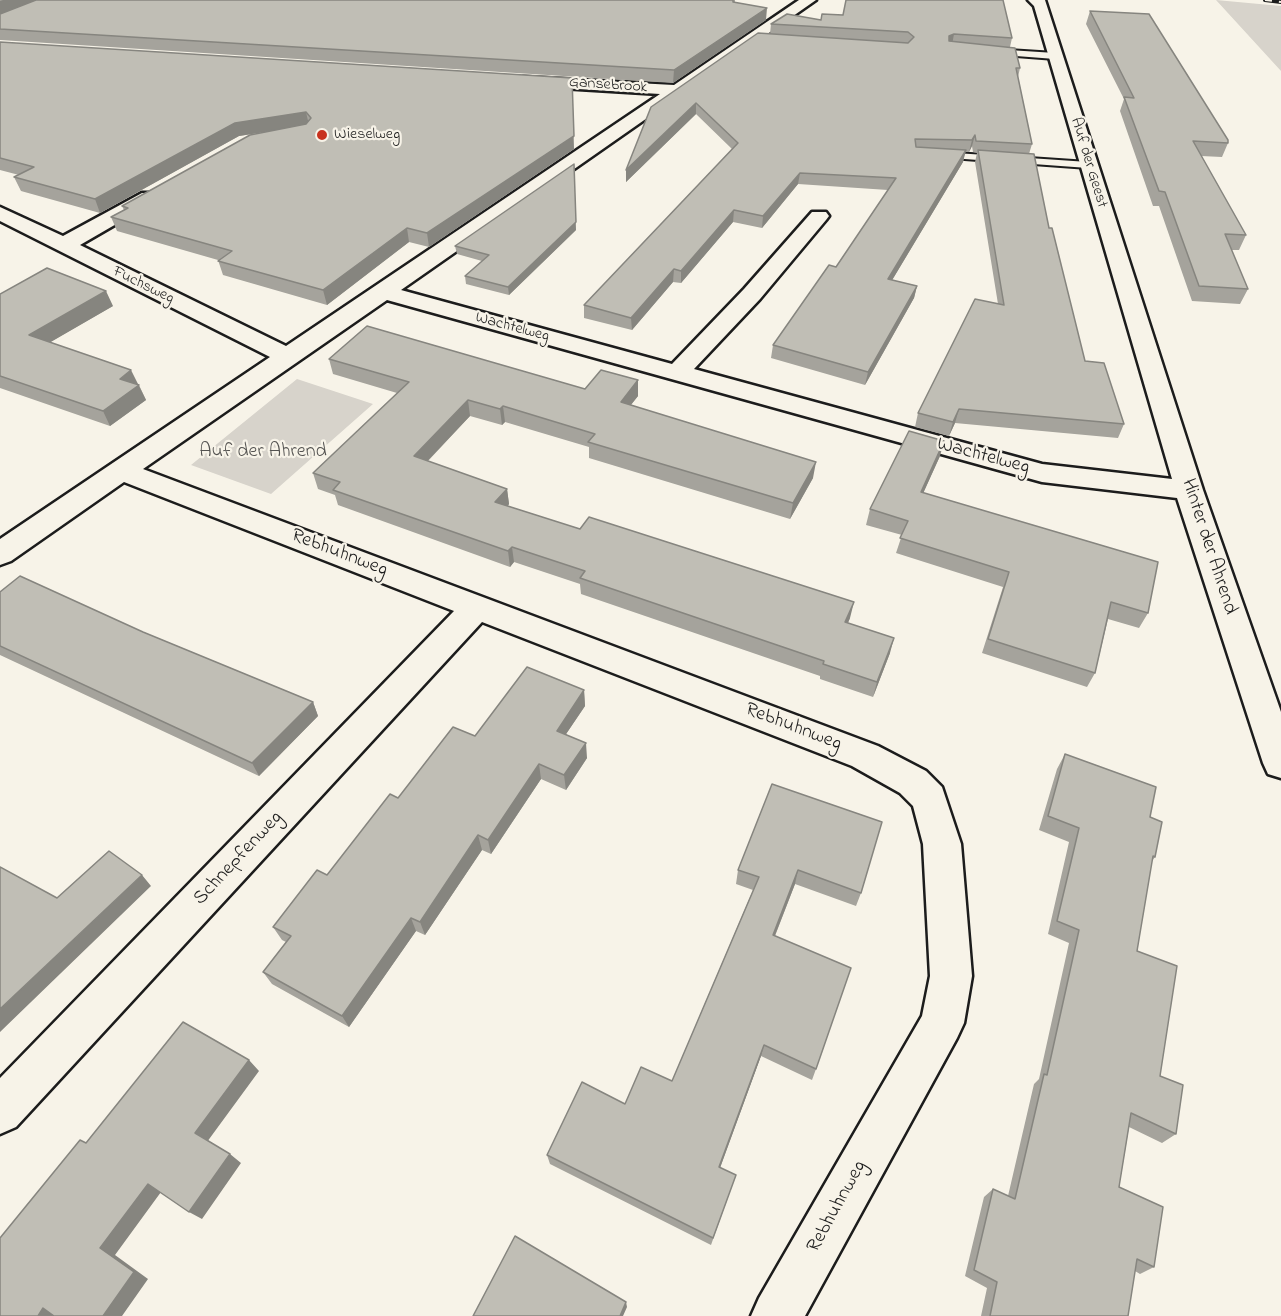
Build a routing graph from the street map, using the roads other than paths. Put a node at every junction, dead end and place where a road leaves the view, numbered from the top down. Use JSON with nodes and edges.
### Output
{"nodes":[{"id":1,"x":809,"y":0,"type":"edge"},
{"id":2,"x":1035,"y":0,"type":"edge"},
{"id":3,"x":986,"y":52,"type":"edge"},
{"id":4,"x":1055,"y":56,"type":"junction"},
{"id":5,"x":518,"y":80,"type":"edge"},
{"id":6,"x":677,"y":90,"type":"junction"},
{"id":7,"x":930,"y":154,"type":"edge"},
{"id":8,"x":1088,"y":165,"type":"junction"},
{"id":9,"x":165,"y":188,"type":"edge"},
{"id":10,"x":0,"y":213,"type":"edge"},
{"id":11,"x":819,"y":216,"type":"dead end"},
{"id":12,"x":62,"y":246,"type":"junction"},
{"id":13,"x":382,"y":292,"type":"junction"},
{"id":14,"x":1140,"y":329,"type":"joint"},
{"id":15,"x":288,"y":357,"type":"junction"},
{"id":16,"x":677,"y":373,"type":"junction"},
{"id":17,"x":121,"y":471,"type":"junction"},
{"id":18,"x":1189,"y":490,"type":"junction"},
{"id":19,"x":0,"y":554,"type":"edge"},
{"id":20,"x":477,"y":607,"type":"junction"},
{"id":21,"x":1281,"y":763,"type":"edge"},
{"id":22,"x":0,"y":1111,"type":"edge"},
{"id":23,"x":777,"y":1316,"type":"edge"}],
"edges":[{"from":1,"to":6,"type":"street"},
{"from":2,"to":4,"type":"street","name":"Auf der Geest"},
{"from":3,"to":4,"type":"lane"},
{"from":4,"to":8,"type":"street","name":"Auf der Geest"},
{"from":5,"to":6,"type":"street","name":"Gansebrook"},
{"from":6,"to":13,"type":"street"},
{"from":7,"to":8,"type":"lane"},
{"from":8,"to":14,"type":"street","name":"Auf der Geest"},
{"from":9,"to":12,"type":"street"},
{"from":10,"to":12,"type":"street","name":"Fuchsweg"},
{"from":11,"to":16,"type":"street"},
{"from":12,"to":15,"type":"street","name":"Fuchsweg"},
{"from":13,"to":15,"type":"street"},
{"from":13,"to":16,"type":"street","name":"Wachtelweg"},
{"from":14,"to":18,"type":"street","name":"Hinter der Ahrend"},
{"from":15,"to":17,"type":"street"},
{"from":16,"to":18,"type":"street","name":"Wachtelweg"},
{"from":17,"to":19,"type":"street"},
{"from":17,"to":20,"type":"street","name":"Rebhuhnweg"},
{"from":18,"to":21,"type":"street","name":"Hinter der Ahrend"},
{"from":20,"to":22,"type":"street","name":"Schnepfenweg"},
{"from":20,"to":23,"type":"street","name":"Rebhuhnweg"}]}
